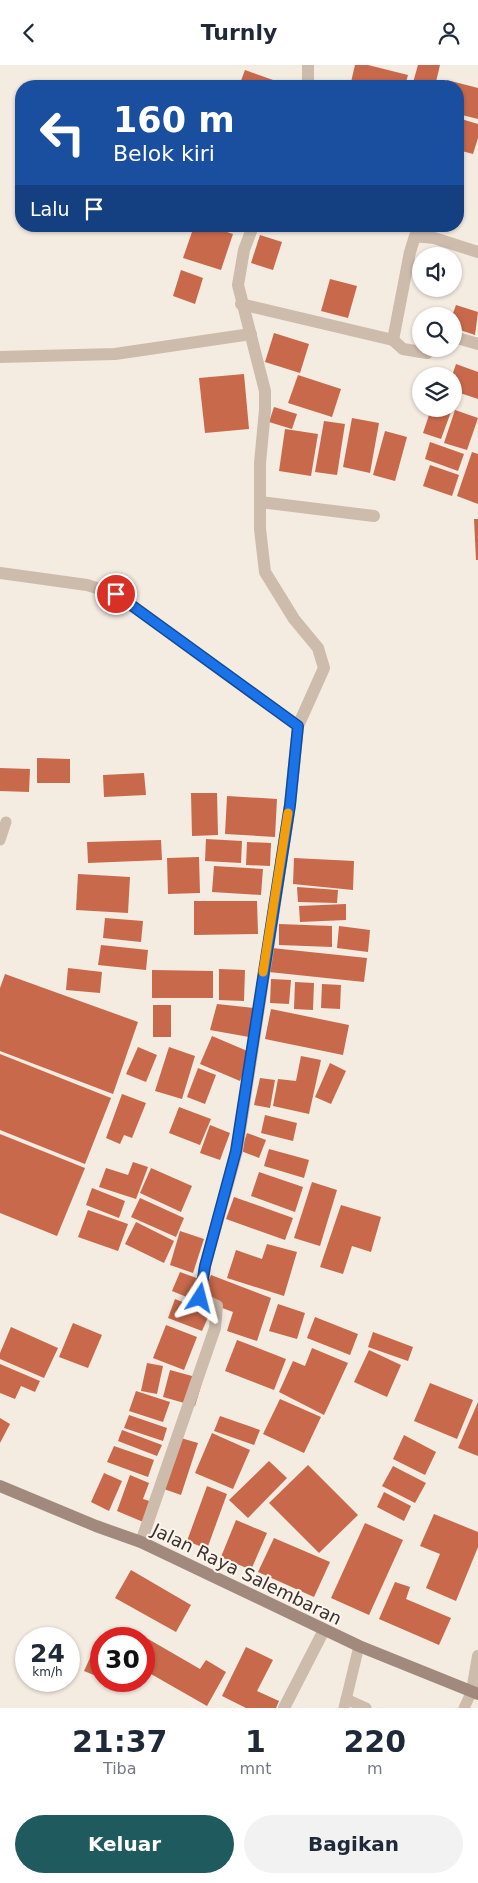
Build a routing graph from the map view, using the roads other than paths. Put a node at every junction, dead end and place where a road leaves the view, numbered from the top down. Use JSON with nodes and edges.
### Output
{"nodes":[{"id":1,"x":308,"y":65,"type":"edge"},
{"id":2,"x":308,"y":80,"type":"edge"},
{"id":3,"x":250,"y":232,"type":"edge"},
{"id":4,"x":478,"y":252,"type":"edge"},
{"id":5,"x":241,"y":304,"type":"junction"},
{"id":6,"x":251,"y":334,"type":"junction"},
{"id":7,"x":462,"y":339,"type":"edge"},
{"id":8,"x":394,"y":340,"type":"junction"},
{"id":9,"x":478,"y":344,"type":"edge"},
{"id":10,"x":412,"y":350,"type":"edge"},
{"id":11,"x":0,"y":357,"type":"edge"},
{"id":12,"x":260,"y":502,"type":"junction"},
{"id":13,"x":374,"y":516,"type":"dead end"},
{"id":14,"x":0,"y":573,"type":"edge"},
{"id":15,"x":298,"y":726,"type":"junction"},
{"id":16,"x":6,"y":822,"type":"dead end"},
{"id":17,"x":0,"y":840,"type":"edge"},
{"id":18,"x":0,"y":1486,"type":"edge"},
{"id":19,"x":141,"y":1542,"type":"junction"},
{"id":20,"x":324,"y":1630,"type":"junction"},
{"id":21,"x":358,"y":1646,"type":"junction"},
{"id":22,"x":478,"y":1656,"type":"edge"},
{"id":23,"x":475,"y":1692,"type":"edge"},
{"id":24,"x":345,"y":1704,"type":"edge"},
{"id":25,"x":284,"y":1708,"type":"edge"},
{"id":26,"x":366,"y":1708,"type":"edge"},
{"id":27,"x":464,"y":1708,"type":"edge"}],
"edges":[{"from":1,"to":2,"type":"street"},
{"from":3,"to":5,"type":"street"},
{"from":4,"to":8,"type":"street"},
{"from":5,"to":6,"type":"street"},
{"from":5,"to":8,"type":"street"},
{"from":6,"to":11,"type":"street"},
{"from":6,"to":12,"type":"street"},
{"from":7,"to":9,"type":"street"},
{"from":8,"to":10,"type":"street"},
{"from":12,"to":13,"type":"street"},
{"from":12,"to":15,"type":"street"},
{"from":14,"to":15,"type":"street"},
{"from":15,"to":19,"type":"street"},
{"from":16,"to":17,"type":"lane"},
{"from":18,"to":19,"type":"main road","name":"Jalan Raya Salembaran"},
{"from":19,"to":20,"type":"main road","name":"Jalan Raya Salembaran"},
{"from":20,"to":21,"type":"main road","name":"Jalan Raya Salembaran"},
{"from":20,"to":25,"type":"street"},
{"from":21,"to":23,"type":"main road","name":"Jalan Raya Salembaran"},
{"from":21,"to":24,"type":"lane"},
{"from":22,"to":23,"type":"street"},
{"from":23,"to":27,"type":"lane"},
{"from":24,"to":26,"type":"lane"}]}
